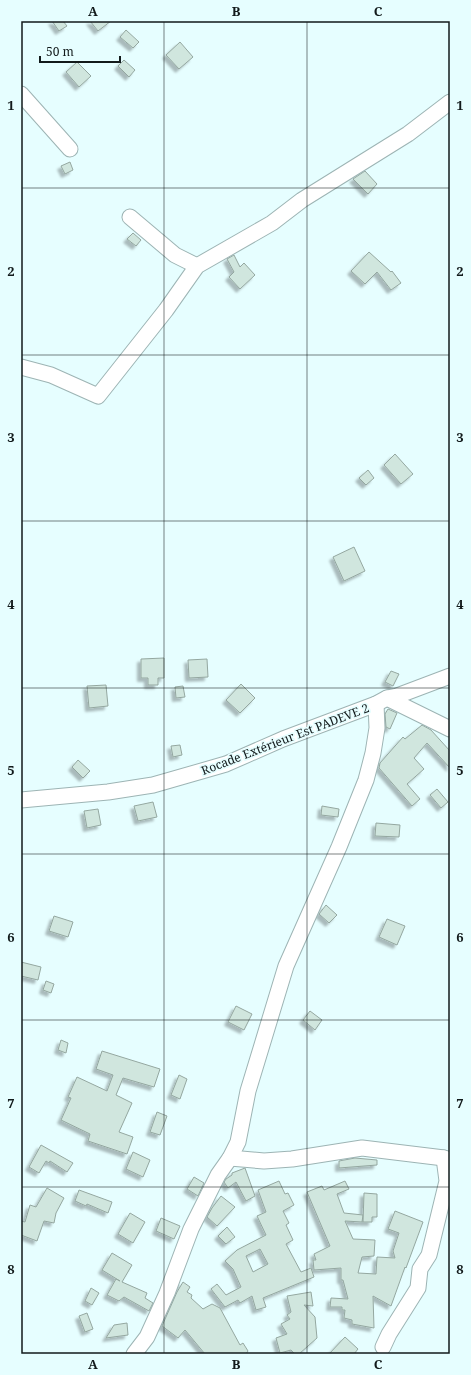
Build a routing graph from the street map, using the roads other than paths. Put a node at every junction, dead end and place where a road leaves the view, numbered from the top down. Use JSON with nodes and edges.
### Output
{"nodes":[{"id":1,"x":21,"y":94,"type":"edge"},
{"id":2,"x":450,"y":102,"type":"edge"},
{"id":3,"x":70,"y":149,"type":"dead end"},
{"id":4,"x":130,"y":216,"type":"dead end"},
{"id":5,"x":197,"y":266,"type":"junction"},
{"id":6,"x":21,"y":367,"type":"edge"},
{"id":7,"x":450,"y":676,"type":"edge"},
{"id":8,"x":381,"y":701,"type":"junction"},
{"id":9,"x":450,"y":729,"type":"edge"},
{"id":10,"x":21,"y":800,"type":"edge"},
{"id":11,"x":230,"y":1158,"type":"junction"},
{"id":12,"x":447,"y":1159,"type":"edge"},
{"id":13,"x":383,"y":1347,"type":"dead end"},
{"id":14,"x":134,"y":1354,"type":"edge"}],
"edges":[{"from":1,"to":3,"type":"street"},
{"from":2,"to":5,"type":"street"},
{"from":4,"to":5,"type":"street"},
{"from":5,"to":6,"type":"street"},
{"from":7,"to":8,"type":"street","name":"Rocade Extérieur Est PADEVE 2"},
{"from":8,"to":9,"type":"street"},
{"from":8,"to":10,"type":"street","name":"Rocade Extérieur Est PADEVE 2"},
{"from":8,"to":11,"type":"street"},
{"from":11,"to":12,"type":"street"},
{"from":11,"to":14,"type":"street"},
{"from":12,"to":13,"type":"street"}]}
